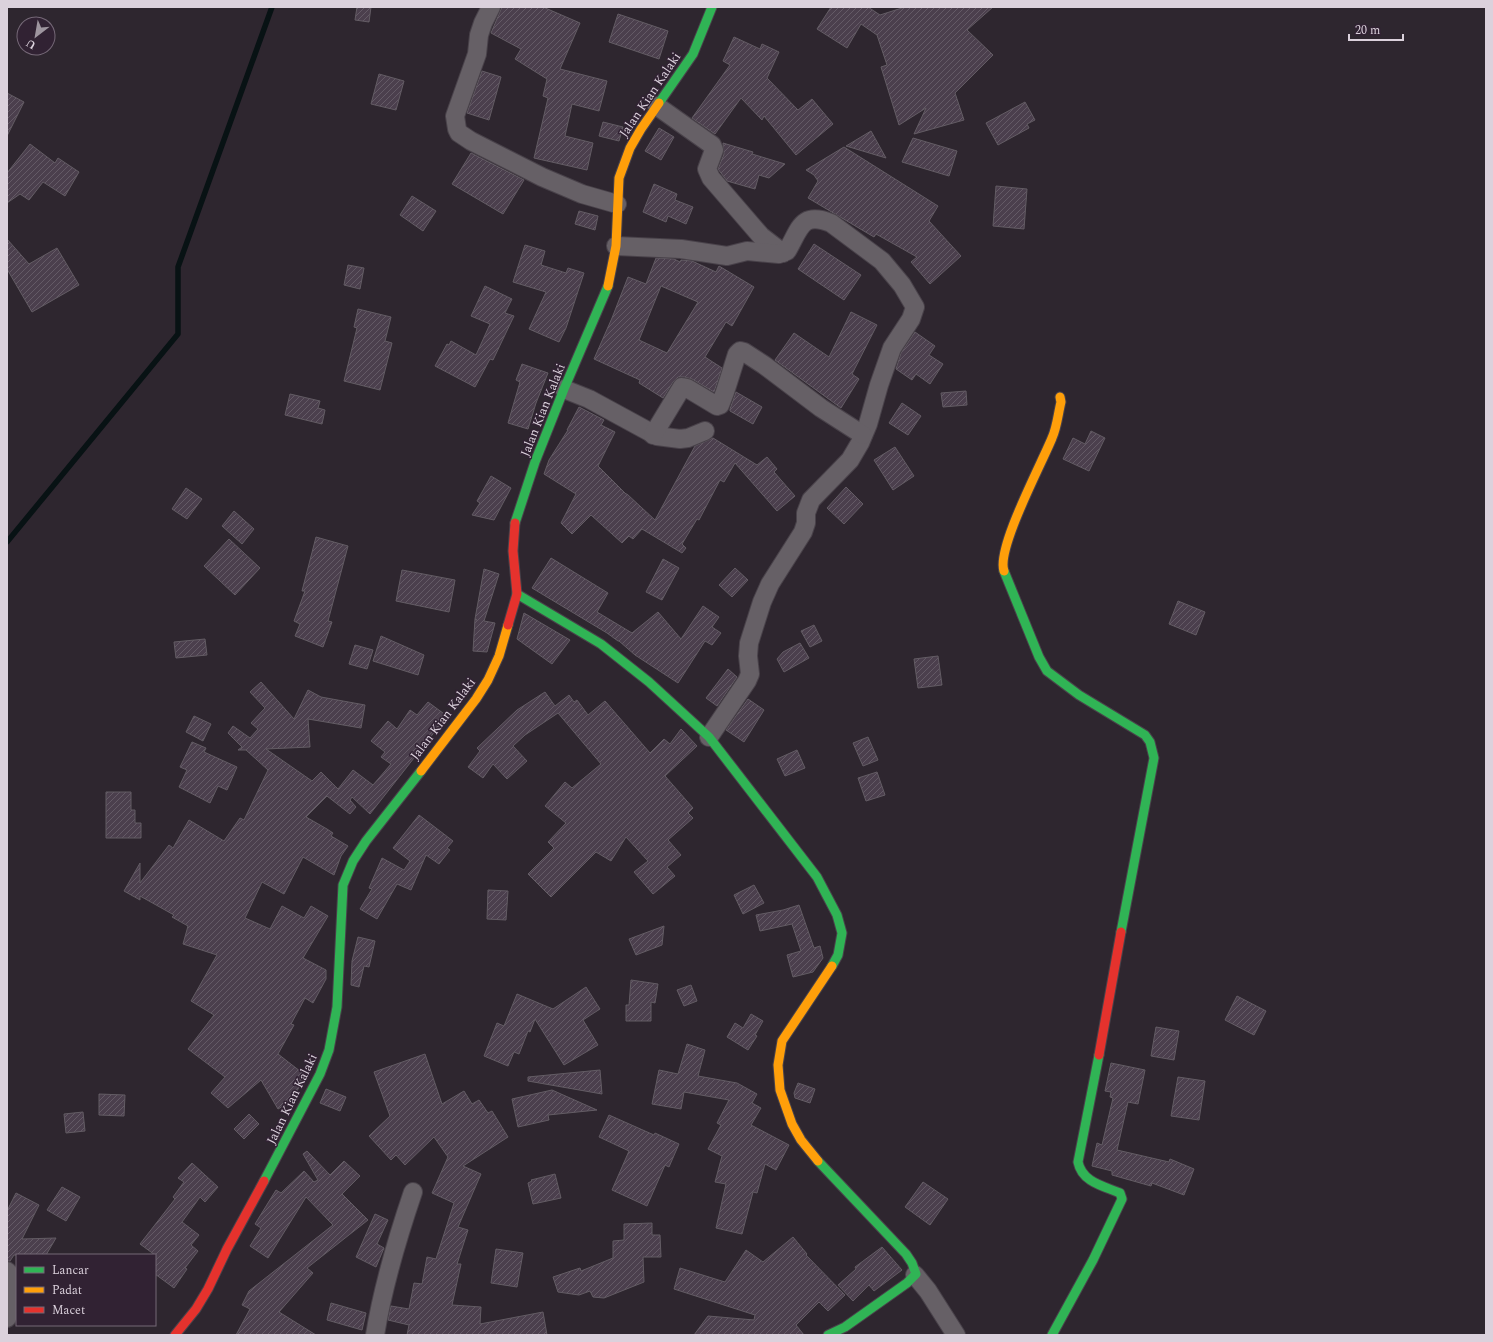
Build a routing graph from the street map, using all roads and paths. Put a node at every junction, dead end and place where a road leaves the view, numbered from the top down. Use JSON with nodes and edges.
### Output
{"nodes":[{"id":1,"x":491,"y":7,"type":"edge"},
{"id":2,"x":712,"y":7,"type":"edge"},
{"id":3,"x":657,"y":106,"type":"junction"},
{"id":4,"x":617,"y":204,"type":"junction"},
{"id":5,"x":616,"y":246,"type":"junction"},
{"id":6,"x":783,"y":253,"type":"junction"},
{"id":7,"x":564,"y":389,"type":"junction"},
{"id":8,"x":1060,"y":396,"type":"dead end"},
{"id":9,"x":705,"y":431,"type":"dead end"},
{"id":10,"x":653,"y":435,"type":"junction"},
{"id":11,"x":863,"y":435,"type":"junction"},
{"id":12,"x":517,"y":594,"type":"junction"},
{"id":13,"x":709,"y":737,"type":"junction"},
{"id":14,"x":413,"y":1192,"type":"dead end"},
{"id":15,"x":7,"y":1271,"type":"edge"},
{"id":16,"x":915,"y":1275,"type":"junction"},
{"id":17,"x":7,"y":1318,"type":"edge"},
{"id":18,"x":175,"y":1335,"type":"edge"},
{"id":19,"x":375,"y":1335,"type":"edge"},
{"id":20,"x":828,"y":1335,"type":"edge"},
{"id":21,"x":956,"y":1335,"type":"edge"},
{"id":22,"x":1052,"y":1335,"type":"edge"}],
"edges":[{"from":1,"to":4,"type":"street"},
{"from":2,"to":3,"type":"street","name":"Jalan Kian Kalaki"},
{"from":3,"to":4,"type":"street","name":"Jalan Kian Kalaki"},
{"from":3,"to":6,"type":"street"},
{"from":4,"to":5,"type":"street","name":"Jalan Kian Kalaki"},
{"from":5,"to":6,"type":"street"},
{"from":5,"to":7,"type":"street","name":"Jalan Kian Kalaki"},
{"from":6,"to":11,"type":"street"},
{"from":7,"to":10,"type":"street"},
{"from":7,"to":12,"type":"street","name":"Jalan Kian Kalaki"},
{"from":8,"to":22,"type":"street"},
{"from":9,"to":10,"type":"street"},
{"from":10,"to":11,"type":"street"},
{"from":11,"to":13,"type":"street"},
{"from":12,"to":13,"type":"street"},
{"from":12,"to":18,"type":"street","name":"Jalan Kian Kalaki"},
{"from":13,"to":16,"type":"street"},
{"from":14,"to":19,"type":"street"},
{"from":15,"to":17,"type":"street"},
{"from":16,"to":20,"type":"street"},
{"from":16,"to":21,"type":"street"}]}
